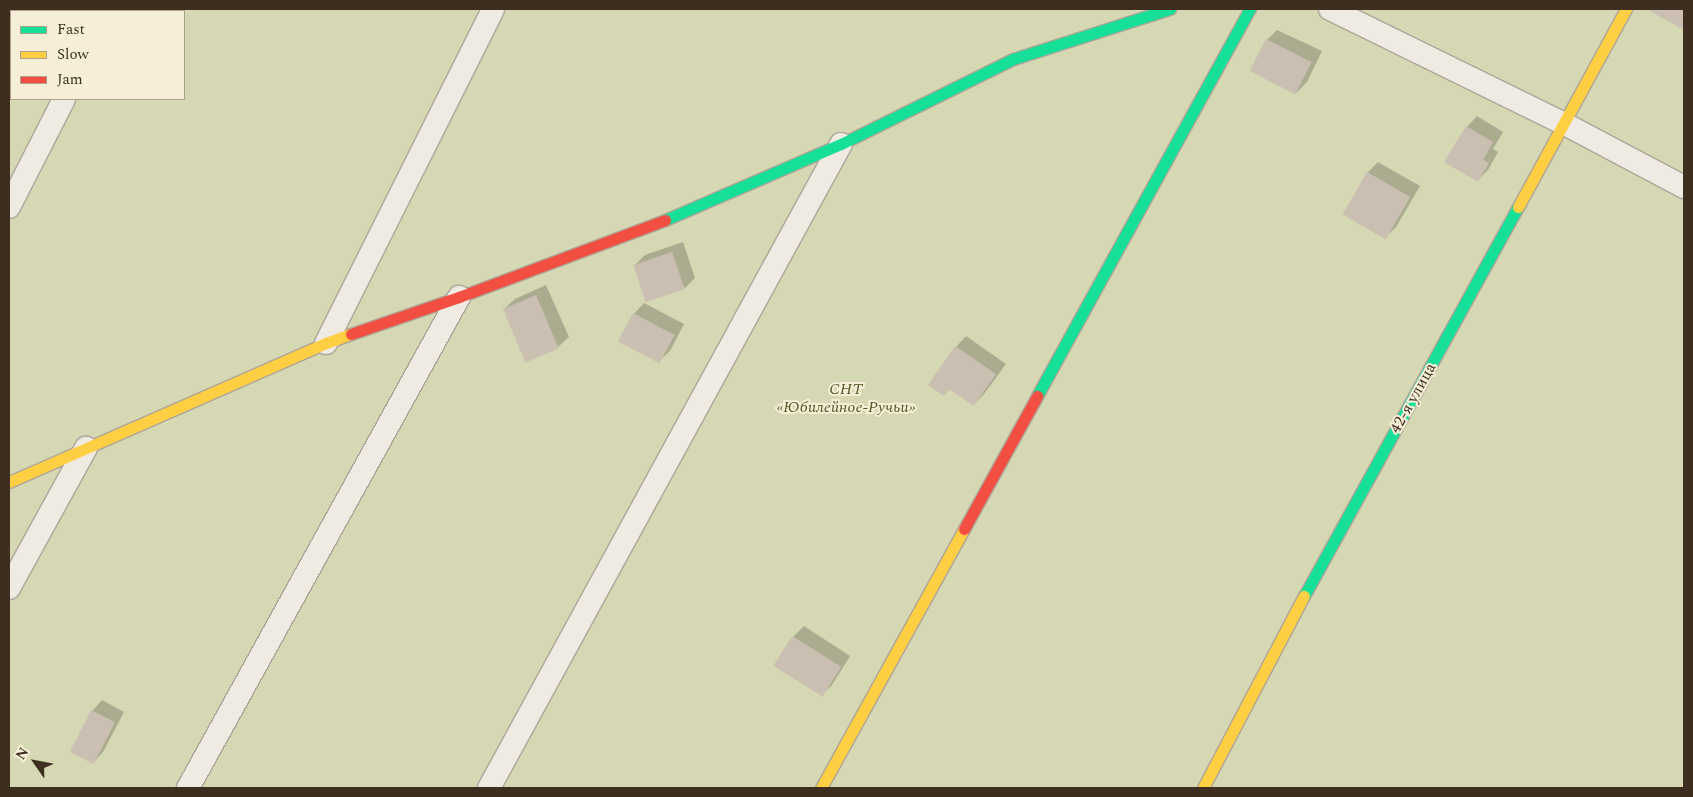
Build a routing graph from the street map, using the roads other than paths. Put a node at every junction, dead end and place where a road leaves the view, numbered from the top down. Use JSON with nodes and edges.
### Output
{"nodes":[{"id":1,"x":493,"y":9,"type":"edge"},
{"id":2,"x":1170,"y":9,"type":"edge"},
{"id":3,"x":1250,"y":9,"type":"edge"},
{"id":4,"x":1330,"y":9,"type":"edge"},
{"id":5,"x":1626,"y":9,"type":"edge"},
{"id":6,"x":63,"y":100,"type":"edge"},
{"id":7,"x":1563,"y":124,"type":"junction"},
{"id":8,"x":841,"y":144,"type":"junction"},
{"id":9,"x":1684,"y":187,"type":"edge"},
{"id":10,"x":9,"y":207,"type":"edge"},
{"id":11,"x":459,"y":297,"type":"junction"},
{"id":12,"x":326,"y":343,"type":"junction"},
{"id":13,"x":86,"y":448,"type":"junction"},
{"id":14,"x":9,"y":482,"type":"edge"},
{"id":15,"x":9,"y":588,"type":"edge"},
{"id":16,"x":188,"y":788,"type":"edge"},
{"id":17,"x":489,"y":788,"type":"edge"},
{"id":18,"x":821,"y":788,"type":"edge"},
{"id":19,"x":1203,"y":788,"type":"edge"}],
"edges":[{"from":1,"to":12,"type":"street"},
{"from":2,"to":8,"type":"street"},
{"from":3,"to":18,"type":"street"},
{"from":4,"to":7,"type":"street"},
{"from":5,"to":7,"type":"street","name":"42-я улица"},
{"from":6,"to":10,"type":"street"},
{"from":7,"to":9,"type":"street"},
{"from":7,"to":19,"type":"street","name":"42-я улица"},
{"from":8,"to":11,"type":"street"},
{"from":8,"to":17,"type":"street"},
{"from":11,"to":12,"type":"street"},
{"from":11,"to":16,"type":"street"},
{"from":12,"to":13,"type":"street"},
{"from":13,"to":14,"type":"street"},
{"from":13,"to":15,"type":"street"}]}
